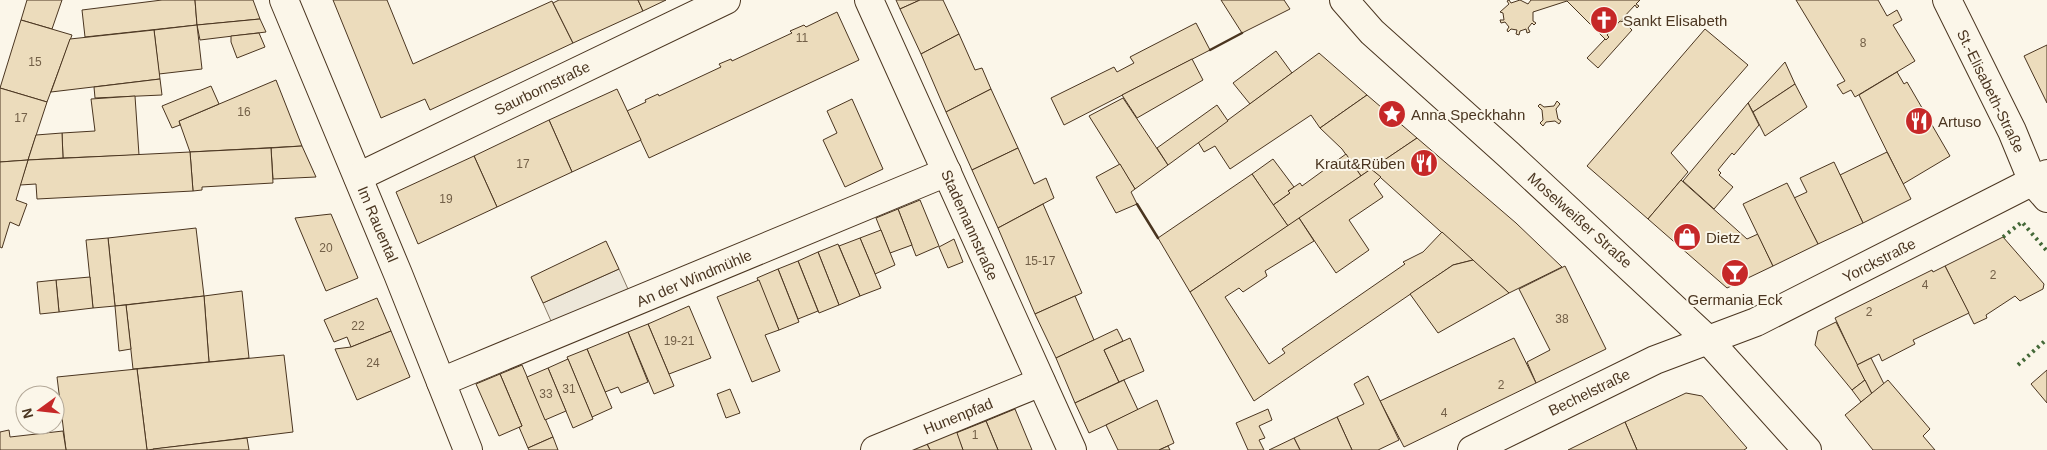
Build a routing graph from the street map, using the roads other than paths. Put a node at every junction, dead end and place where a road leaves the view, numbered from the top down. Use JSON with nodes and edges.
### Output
{"nodes":[{"id":1,"x":284,"y":0,"type":"edge"},
{"id":2,"x":726,"y":0,"type":"edge"},
{"id":3,"x":869,"y":0,"type":"edge"},
{"id":4,"x":1344,"y":0,"type":"edge"},
{"id":5,"x":1947,"y":0,"type":"edge"},
{"id":6,"x":947,"y":172,"type":"junction"},
{"id":7,"x":358,"y":176,"type":"junction"},
{"id":8,"x":2042,"y":185,"type":"edge"},
{"id":9,"x":1708,"y":340,"type":"junction"},
{"id":10,"x":441,"y":382,"type":"junction"},
{"id":11,"x":1041,"y":382,"type":"junction"},
{"id":12,"x":468,"y":450,"type":"edge"},
{"id":13,"x":875,"y":450,"type":"edge"},
{"id":14,"x":1072,"y":450,"type":"edge"},
{"id":15,"x":1472,"y":450,"type":"edge"},
{"id":16,"x":1807,"y":450,"type":"edge"}],
"edges":[{"from":1,"to":7,"type":"street","name":"Im Rauental"},
{"from":2,"to":7,"type":"street","name":"Saurbornstraße"},
{"from":3,"to":6,"type":"street","name":"Stademannstraße"},
{"from":4,"to":9,"type":"street","name":"Moselweißer Straße"},
{"from":5,"to":8,"type":"street","name":"St.-Elisabeth-Straße"},
{"from":6,"to":10,"type":"street","name":"An der Windmühle"},
{"from":6,"to":11,"type":"street","name":"Stademannstraße"},
{"from":7,"to":10,"type":"street","name":"Im Rauental"},
{"from":8,"to":9,"type":"street","name":"Yorckstraße"},
{"from":9,"to":15,"type":"street","name":"Bechelstraße"},
{"from":9,"to":16,"type":"street","name":"Moselweißer Straße"},
{"from":10,"to":12,"type":"street","name":"Im Rauental"},
{"from":11,"to":13,"type":"street","name":"Hunenpfad"},
{"from":11,"to":14,"type":"street","name":"Stademannstraße"}]}
